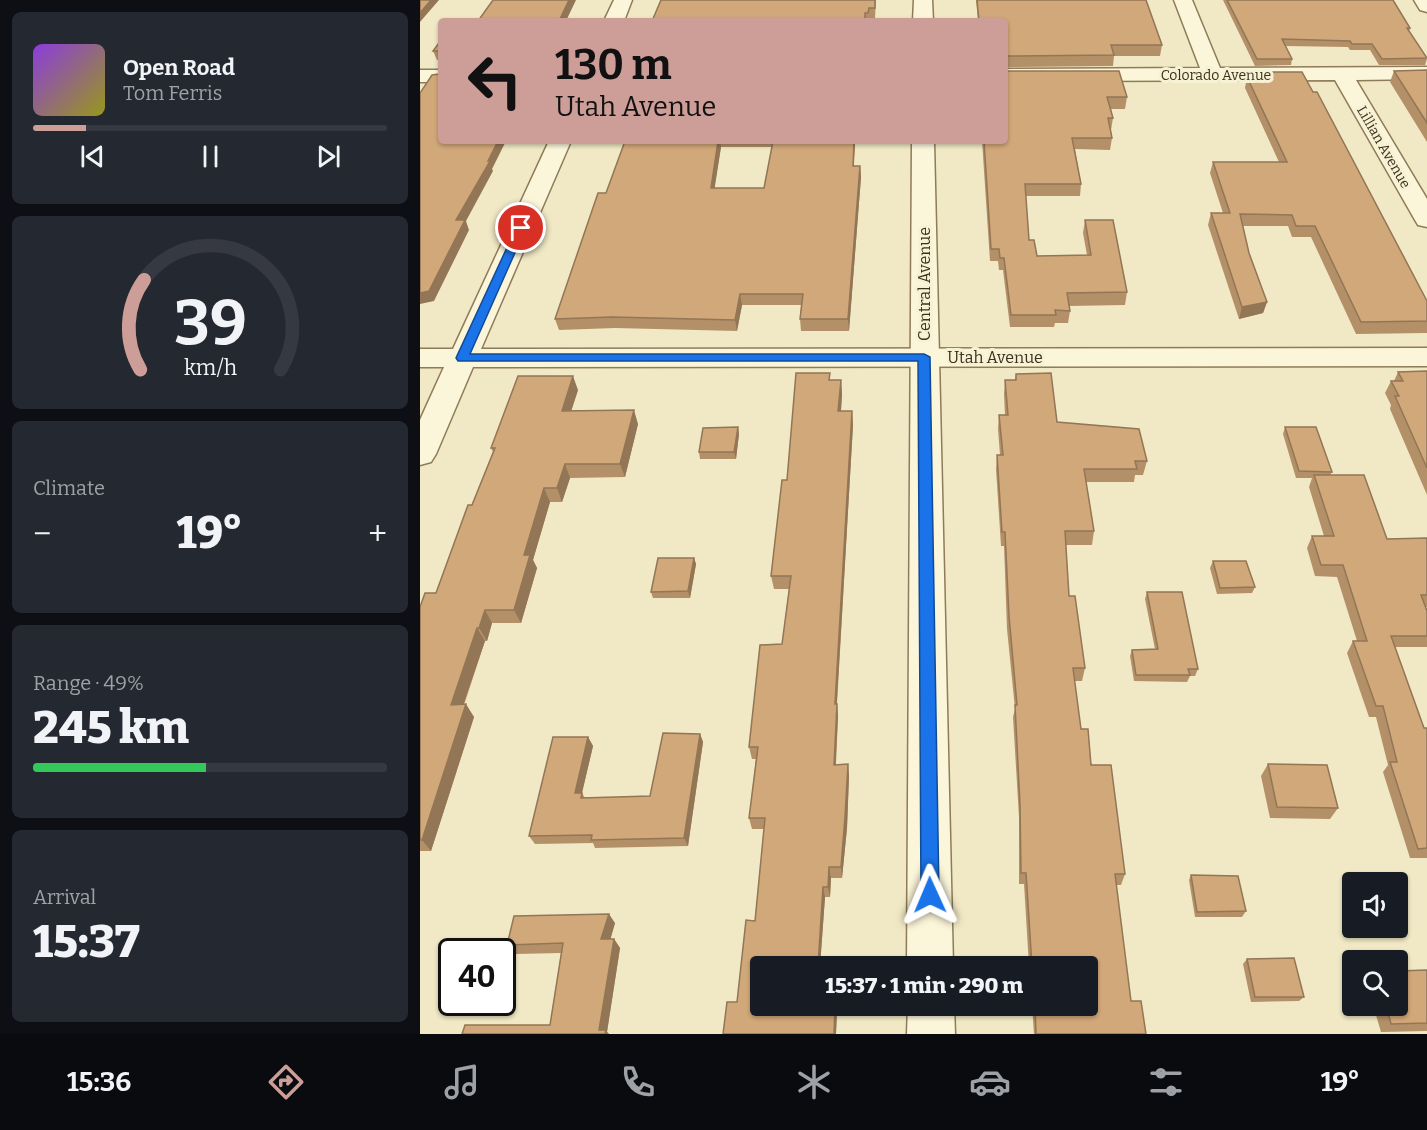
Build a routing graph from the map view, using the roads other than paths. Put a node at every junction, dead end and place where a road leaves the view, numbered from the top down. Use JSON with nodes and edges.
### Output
{"nodes":[{"id":1,"x":623,"y":0,"type":"edge"},
{"id":2,"x":923,"y":0,"type":"edge"},
{"id":3,"x":1183,"y":0,"type":"edge"},
{"id":4,"x":1422,"y":0,"type":"edge"},
{"id":5,"x":1427,"y":6,"type":"edge"},
{"id":6,"x":615,"y":18,"type":"edge"},
{"id":7,"x":923,"y":18,"type":"edge"},
{"id":8,"x":1427,"y":73,"type":"edge"},
{"id":9,"x":1342,"y":74,"type":"junction"},
{"id":10,"x":1008,"y":75,"type":"edge"},
{"id":11,"x":1213,"y":75,"type":"junction"},
{"id":12,"x":420,"y":76,"type":"edge"},
{"id":13,"x":438,"y":76,"type":"edge"},
{"id":14,"x":559,"y":144,"type":"edge"},
{"id":15,"x":923,"y":144,"type":"edge"},
{"id":16,"x":1427,"y":220,"type":"edge"},
{"id":17,"x":924,"y":357,"type":"junction"},
{"id":18,"x":1427,"y":357,"type":"edge"},
{"id":19,"x":420,"y":358,"type":"edge"},
{"id":20,"x":462,"y":358,"type":"junction"},
{"id":21,"x":420,"y":454,"type":"edge"},
{"id":22,"x":930,"y":956,"type":"edge"},
{"id":23,"x":930,"y":1016,"type":"edge"},
{"id":24,"x":931,"y":1034,"type":"edge"}],
"edges":[{"from":1,"to":6,"type":"street"},
{"from":2,"to":7,"type":"street"},
{"from":3,"to":11,"type":"street"},
{"from":4,"to":5,"type":"street"},
{"from":8,"to":9,"type":"street","name":"Colorado Avenue"},
{"from":9,"to":11,"type":"street","name":"Colorado Avenue"},
{"from":9,"to":16,"type":"street","name":"Lillian Avenue"},
{"from":10,"to":11,"type":"street","name":"Colorado Avenue"},
{"from":12,"to":13,"type":"street"},
{"from":14,"to":20,"type":"street"},
{"from":15,"to":17,"type":"street","name":"Central Avenue"},
{"from":17,"to":18,"type":"street","name":"Utah Avenue"},
{"from":17,"to":20,"type":"street","name":"Utah Avenue"},
{"from":17,"to":22,"type":"street","name":"Central Avenue"},
{"from":19,"to":20,"type":"street","name":"Utah Avenue"},
{"from":20,"to":21,"type":"street"},
{"from":23,"to":24,"type":"street"}]}
